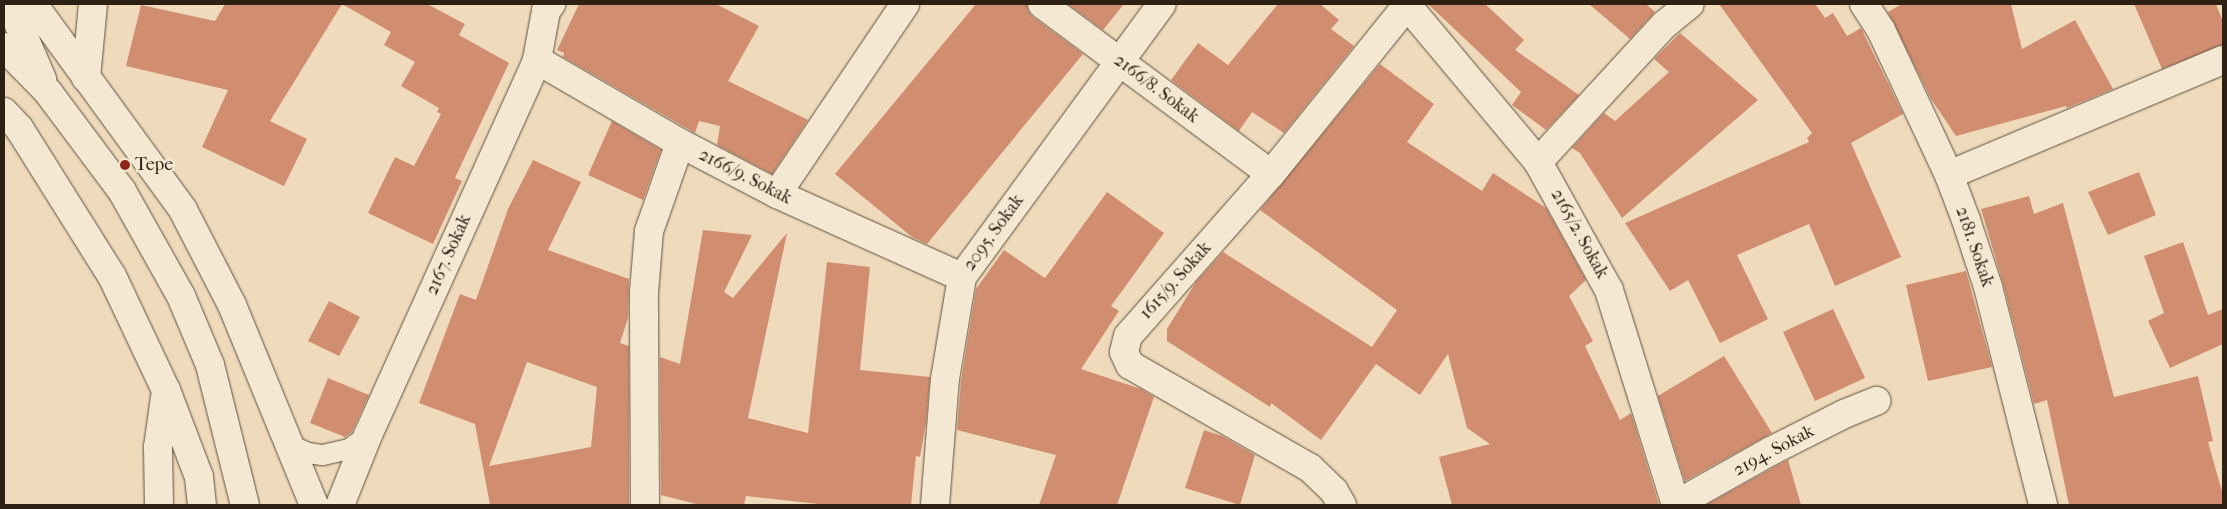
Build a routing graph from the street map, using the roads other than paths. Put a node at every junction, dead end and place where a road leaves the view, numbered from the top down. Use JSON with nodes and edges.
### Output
{"nodes":[{"id":1,"x":10,"y":4,"type":"edge"},
{"id":2,"x":33,"y":4,"type":"edge"},
{"id":3,"x":93,"y":4,"type":"edge"},
{"id":4,"x":905,"y":4,"type":"edge"},
{"id":5,"x":1042,"y":4,"type":"edge"},
{"id":6,"x":1162,"y":4,"type":"edge"},
{"id":7,"x":1407,"y":4,"type":"edge"},
{"id":8,"x":1690,"y":4,"type":"edge"},
{"id":9,"x":1864,"y":4,"type":"edge"},
{"id":10,"x":544,"y":6,"type":"edge"},
{"id":11,"x":4,"y":48,"type":"edge"},
{"id":12,"x":537,"y":60,"type":"junction"},
{"id":13,"x":2223,"y":60,"type":"edge"},
{"id":14,"x":1119,"y":62,"type":"junction"},
{"id":15,"x":86,"y":78,"type":"junction"},
{"id":16,"x":48,"y":92,"type":"junction"},
{"id":17,"x":4,"y":112,"type":"edge"},
{"id":18,"x":680,"y":143,"type":"junction"},
{"id":19,"x":1538,"y":162,"type":"junction"},
{"id":20,"x":1271,"y":174,"type":"junction"},
{"id":21,"x":1949,"y":175,"type":"junction"},
{"id":22,"x":777,"y":194,"type":"junction"},
{"id":23,"x":962,"y":277,"type":"junction"},
{"id":24,"x":166,"y":390,"type":"junction"},
{"id":25,"x":1876,"y":401,"type":"dead end"},
{"id":26,"x":368,"y":435,"type":"junction"},
{"id":27,"x":290,"y":445,"type":"junction"},
{"id":28,"x":158,"y":505,"type":"edge"},
{"id":29,"x":202,"y":505,"type":"edge"},
{"id":30,"x":245,"y":505,"type":"edge"},
{"id":31,"x":314,"y":505,"type":"edge"},
{"id":32,"x":340,"y":505,"type":"edge"},
{"id":33,"x":645,"y":505,"type":"edge"},
{"id":34,"x":936,"y":505,"type":"edge"},
{"id":35,"x":1342,"y":505,"type":"edge"},
{"id":36,"x":1675,"y":505,"type":"edge"},
{"id":37,"x":2043,"y":505,"type":"edge"}],
"edges":[{"from":1,"to":16,"type":"street"},
{"from":2,"to":15,"type":"street"},
{"from":3,"to":15,"type":"street"},
{"from":4,"to":22,"type":"street"},
{"from":5,"to":14,"type":"street","name":"2166/8. Sokak"},
{"from":6,"to":14,"type":"street","name":"2095. Sokak"},
{"from":7,"to":19,"type":"street","name":"2165/2. Sokak"},
{"from":7,"to":20,"type":"street","name":"1615/9. Sokak"},
{"from":8,"to":19,"type":"street"},
{"from":9,"to":21,"type":"street","name":"2181. Sokak"},
{"from":10,"to":12,"type":"street","name":"2167. Sokak"},
{"from":11,"to":16,"type":"street"},
{"from":12,"to":18,"type":"street","name":"2166/9. Sokak"},
{"from":12,"to":26,"type":"street","name":"2167. Sokak"},
{"from":13,"to":21,"type":"street"},
{"from":14,"to":20,"type":"street","name":"2166/8. Sokak"},
{"from":14,"to":23,"type":"street","name":"2095. Sokak"},
{"from":15,"to":27,"type":"street"},
{"from":16,"to":30,"type":"street"},
{"from":17,"to":24,"type":"street"},
{"from":18,"to":22,"type":"street","name":"2166/9. Sokak"},
{"from":18,"to":33,"type":"street"},
{"from":19,"to":36,"type":"street","name":"2165/2. Sokak"},
{"from":20,"to":35,"type":"street","name":"1615/9. Sokak"},
{"from":21,"to":37,"type":"street","name":"2181. Sokak"},
{"from":22,"to":23,"type":"street","name":"2166/9. Sokak"},
{"from":23,"to":34,"type":"street","name":"2095. Sokak"},
{"from":24,"to":28,"type":"street"},
{"from":24,"to":29,"type":"street"},
{"from":25,"to":36,"type":"street","name":"2194. Sokak"},
{"from":26,"to":27,"type":"lane"},
{"from":26,"to":32,"type":"street","name":"2167. Sokak"},
{"from":27,"to":31,"type":"street"}]}
